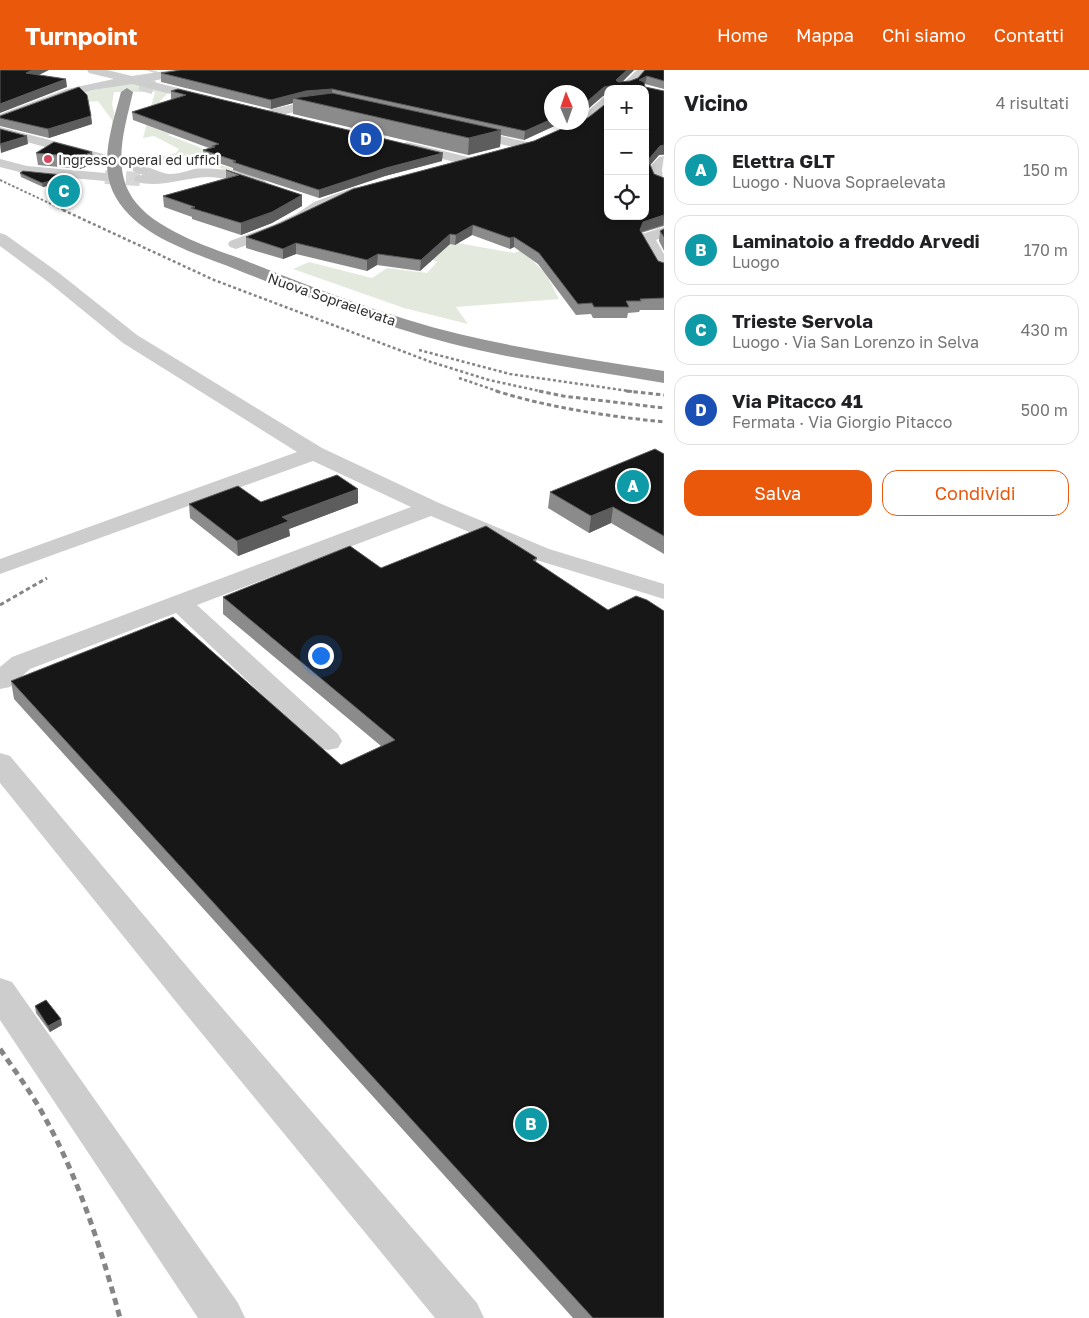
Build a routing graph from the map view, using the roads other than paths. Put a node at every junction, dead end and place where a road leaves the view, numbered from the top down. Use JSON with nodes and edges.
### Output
{"nodes":[{"id":1,"x":93,"y":70,"type":"edge"},
{"id":2,"x":196,"y":70,"type":"edge"},
{"id":3,"x":643,"y":70,"type":"edge"},
{"id":4,"x":632,"y":85,"type":"edge"},
{"id":5,"x":129,"y":86,"type":"junction"},
{"id":6,"x":222,"y":103,"type":"edge"},
{"id":7,"x":604,"y":103,"type":"edge"},
{"id":8,"x":347,"y":106,"type":"edge"},
{"id":9,"x":589,"y":115,"type":"edge"},
{"id":10,"x":0,"y":119,"type":"edge"},
{"id":11,"x":301,"y":121,"type":"edge"},
{"id":12,"x":449,"y":129,"type":"edge"},
{"id":13,"x":0,"y":131,"type":"edge"},
{"id":14,"x":134,"y":136,"type":"dead end"},
{"id":15,"x":396,"y":144,"type":"edge"},
{"id":16,"x":499,"y":154,"type":"edge"},
{"id":17,"x":106,"y":159,"type":"tunnel mouth"},
{"id":18,"x":664,"y":160,"type":"edge"},
{"id":19,"x":0,"y":163,"type":"edge"},
{"id":20,"x":440,"y":169,"type":"edge"},
{"id":21,"x":139,"y":174,"type":"tunnel mouth"},
{"id":22,"x":105,"y":177,"type":"tunnel mouth"},
{"id":23,"x":664,"y":183,"type":"edge"},
{"id":24,"x":369,"y":187,"type":"edge"},
{"id":25,"x":277,"y":190,"type":"edge"},
{"id":26,"x":302,"y":199,"type":"dead end"},
{"id":27,"x":319,"y":205,"type":"junction"},
{"id":28,"x":664,"y":232,"type":"edge"},
{"id":29,"x":0,"y":238,"type":"edge"},
{"id":30,"x":236,"y":244,"type":"dead end"},
{"id":31,"x":664,"y":267,"type":"edge"},
{"id":32,"x":267,"y":276,"type":"junction"},
{"id":33,"x":418,"y":318,"type":"junction"},
{"id":34,"x":645,"y":356,"type":"dead end"},
{"id":35,"x":664,"y":367,"type":"edge"},
{"id":36,"x":664,"y":377,"type":"edge"},
{"id":37,"x":664,"y":386,"type":"edge"},
{"id":38,"x":314,"y":453,"type":"junction"},
{"id":39,"x":431,"y":508,"type":"junction"},
{"id":40,"x":541,"y":554,"type":"junction"},
{"id":41,"x":0,"y":567,"type":"edge"},
{"id":42,"x":664,"y":592,"type":"edge"},
{"id":43,"x":179,"y":602,"type":"junction"},
{"id":44,"x":664,"y":614,"type":"edge"},
{"id":45,"x":0,"y":681,"type":"edge"},
{"id":46,"x":328,"y":741,"type":"dead end"},
{"id":47,"x":0,"y":763,"type":"edge"},
{"id":48,"x":0,"y":992,"type":"edge"},
{"id":49,"x":223,"y":1318,"type":"edge"},
{"id":50,"x":462,"y":1318,"type":"edge"}],
"edges":[{"from":1,"to":5,"type":"street"},
{"from":2,"to":5,"type":"street"},
{"from":3,"to":4,"type":"street"},
{"from":5,"to":6,"type":"street"},
{"from":5,"to":10,"type":"street"},
{"from":5,"to":32,"type":"highway","name":"Nuova Sopraelevata"},
{"from":7,"to":9,"type":"street"},
{"from":8,"to":11,"type":"street"},
{"from":12,"to":16,"type":"street"},
{"from":13,"to":17,"type":"street"},
{"from":14,"to":33,"type":"highway","name":"Nuova Sopraelevata"},
{"from":15,"to":20,"type":"street"},
{"from":18,"to":23,"type":"street"},
{"from":19,"to":22,"type":"street"},
{"from":21,"to":25,"type":"street"},
{"from":24,"to":27,"type":"street"},
{"from":26,"to":27,"type":"street"},
{"from":27,"to":30,"type":"street"},
{"from":28,"to":31,"type":"street"},
{"from":29,"to":38,"type":"street"},
{"from":32,"to":36,"type":"highway","name":"Nuova Sopraelevata"},
{"from":32,"to":37,"type":"highway"},
{"from":33,"to":34,"type":"highway"},
{"from":33,"to":35,"type":"highway","name":"Nuova Sopraelevata"},
{"from":38,"to":39,"type":"street"},
{"from":38,"to":41,"type":"street"},
{"from":39,"to":40,"type":"street"},
{"from":39,"to":43,"type":"street"},
{"from":40,"to":42,"type":"street"},
{"from":40,"to":44,"type":"street"},
{"from":43,"to":45,"type":"street"},
{"from":43,"to":46,"type":"street"},
{"from":47,"to":50,"type":"street"},
{"from":48,"to":49,"type":"street"}]}
